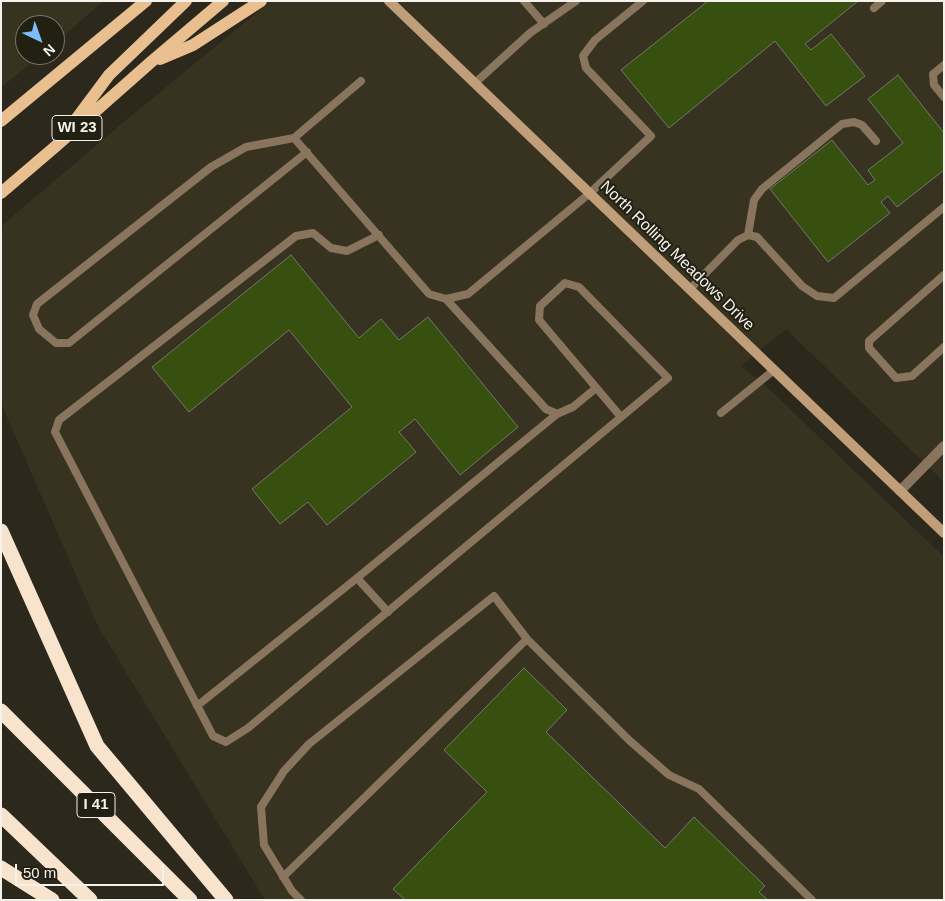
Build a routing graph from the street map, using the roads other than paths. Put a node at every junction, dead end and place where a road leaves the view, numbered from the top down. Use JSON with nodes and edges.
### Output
{"nodes":[{"id":1,"x":146,"y":1,"type":"edge"},
{"id":2,"x":186,"y":1,"type":"edge"},
{"id":3,"x":224,"y":1,"type":"edge"},
{"id":4,"x":261,"y":1,"type":"edge"},
{"id":5,"x":389,"y":1,"type":"edge"},
{"id":6,"x":524,"y":1,"type":"edge"},
{"id":7,"x":576,"y":1,"type":"edge"},
{"id":8,"x":643,"y":1,"type":"edge"},
{"id":9,"x":882,"y":1,"type":"edge"},
{"id":10,"x":874,"y":8,"type":"dead end"},
{"id":11,"x":544,"y":24,"type":"junction"},
{"id":12,"x":151,"y":62,"type":"junction"},
{"id":13,"x":944,"y":65,"type":"edge"},
{"id":14,"x":361,"y":81,"type":"dead end"},
{"id":15,"x":475,"y":83,"type":"junction"},
{"id":16,"x":944,"y":97,"type":"edge"},
{"id":17,"x":1,"y":121,"type":"edge"},
{"id":18,"x":294,"y":138,"type":"junction"},
{"id":19,"x":876,"y":142,"type":"dead end"},
{"id":20,"x":56,"y":146,"type":"junction"},
{"id":21,"x":307,"y":152,"type":"junction"},
{"id":22,"x":1,"y":193,"type":"edge"},
{"id":23,"x":590,"y":193,"type":"junction"},
{"id":24,"x":944,"y":207,"type":"edge"},
{"id":25,"x":748,"y":234,"type":"junction"},
{"id":26,"x":379,"y":235,"type":"junction"},
{"id":27,"x":944,"y":275,"type":"edge"},
{"id":28,"x":690,"y":289,"type":"junction"},
{"id":29,"x":446,"y":299,"type":"junction"},
{"id":30,"x":944,"y":347,"type":"edge"},
{"id":31,"x":774,"y":370,"type":"junction"},
{"id":32,"x":596,"y":388,"type":"junction"},
{"id":33,"x":721,"y":413,"type":"dead end"},
{"id":34,"x":557,"y":414,"type":"junction"},
{"id":35,"x":621,"y":417,"type":"junction"},
{"id":36,"x":944,"y":446,"type":"edge"},
{"id":37,"x":900,"y":490,"type":"junction"},
{"id":38,"x":1,"y":531,"type":"edge"},
{"id":39,"x":944,"y":533,"type":"edge"},
{"id":40,"x":357,"y":578,"type":"junction"},
{"id":41,"x":388,"y":612,"type":"junction"},
{"id":42,"x":527,"y":639,"type":"junction"},
{"id":43,"x":198,"y":706,"type":"junction"},
{"id":44,"x":1,"y":711,"type":"edge"},
{"id":45,"x":1,"y":816,"type":"edge"},
{"id":46,"x":1,"y":868,"type":"edge"},
{"id":47,"x":283,"y":877,"type":"junction"},
{"id":48,"x":52,"y":900,"type":"edge"},
{"id":49,"x":90,"y":900,"type":"edge"},
{"id":50,"x":190,"y":900,"type":"edge"},
{"id":51,"x":226,"y":900,"type":"edge"},
{"id":52,"x":301,"y":900,"type":"edge"},
{"id":53,"x":812,"y":900,"type":"edge"}],
"edges":[{"from":1,"to":17,"type":"main road"},
{"from":2,"to":20,"type":"main road"},
{"from":3,"to":12,"type":"main road","number":"WI 23"},
{"from":4,"to":12,"type":"main road"},
{"from":5,"to":15,"type":"main road","name":"North Rolling Meadows Drive"},
{"from":6,"to":11,"type":"lane"},
{"from":7,"to":11,"type":"lane"},
{"from":8,"to":23,"type":"lane"},
{"from":9,"to":10,"type":"lane"},
{"from":11,"to":15,"type":"lane"},
{"from":12,"to":20,"type":"main road","number":"WI 23"},
{"from":13,"to":16,"type":"lane"},
{"from":14,"to":18,"type":"lane"},
{"from":15,"to":23,"type":"main road","name":"North Rolling Meadows Drive"},
{"from":18,"to":21,"type":"lane"},
{"from":18,"to":21,"type":"lane"},
{"from":19,"to":25,"type":"lane"},
{"from":20,"to":22,"type":"main road","number":"WI 23"},
{"from":21,"to":26,"type":"lane"},
{"from":23,"to":28,"type":"main road","name":"North Rolling Meadows Drive"},
{"from":23,"to":29,"type":"lane"},
{"from":24,"to":25,"type":"lane"},
{"from":25,"to":28,"type":"lane"},
{"from":26,"to":29,"type":"lane"},
{"from":26,"to":43,"type":"lane"},
{"from":27,"to":30,"type":"lane"},
{"from":28,"to":31,"type":"main road","name":"North Rolling Meadows Drive"},
{"from":29,"to":34,"type":"lane"},
{"from":31,"to":33,"type":"lane"},
{"from":31,"to":37,"type":"main road","name":"North Rolling Meadows Drive"},
{"from":32,"to":34,"type":"lane"},
{"from":32,"to":35,"type":"lane"},
{"from":32,"to":35,"type":"lane"},
{"from":34,"to":40,"type":"lane"},
{"from":35,"to":41,"type":"lane"},
{"from":36,"to":37,"type":"street"},
{"from":37,"to":39,"type":"main road","name":"North Rolling Meadows Drive"},
{"from":38,"to":51,"type":"highway"},
{"from":40,"to":41,"type":"lane"},
{"from":40,"to":43,"type":"lane"},
{"from":41,"to":43,"type":"lane"},
{"from":42,"to":47,"type":"lane"},
{"from":42,"to":47,"type":"lane"},
{"from":42,"to":53,"type":"lane"},
{"from":44,"to":50,"type":"highway","number":"I 41"},
{"from":45,"to":49,"type":"highway"},
{"from":46,"to":48,"type":"highway"},
{"from":47,"to":52,"type":"lane"}]}
